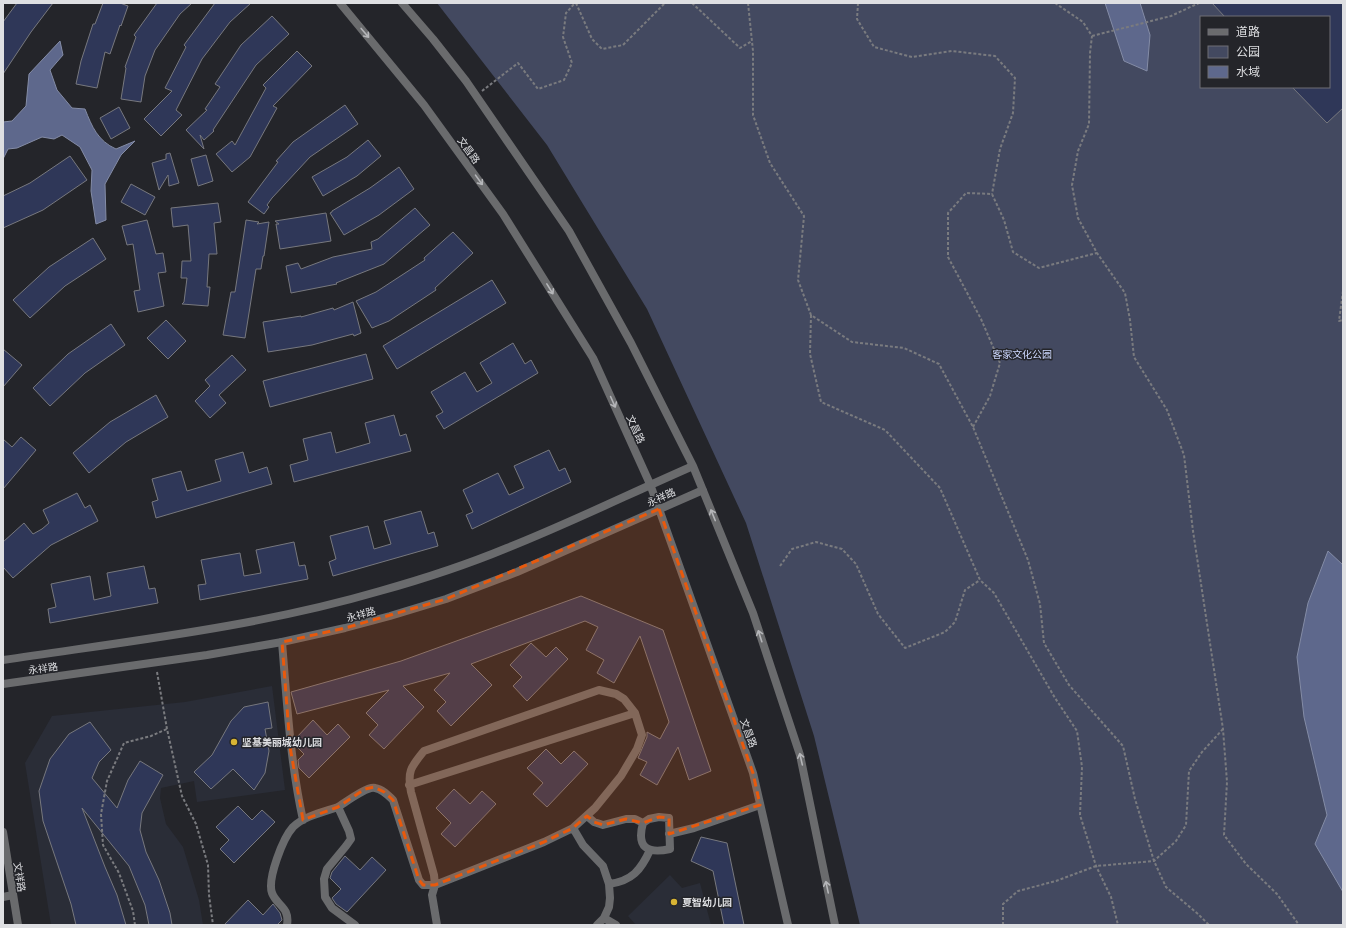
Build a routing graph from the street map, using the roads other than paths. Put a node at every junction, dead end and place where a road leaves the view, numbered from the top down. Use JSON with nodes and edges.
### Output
{"nodes":[{"id":1,"x":340,"y":3,"type":"edge"},
{"id":2,"x":402,"y":3,"type":"edge"},
{"id":3,"x":692,"y":466,"type":"junction"},
{"id":4,"x":650,"y":484,"type":"junction"},
{"id":5,"x":703,"y":490,"type":"junction"},
{"id":6,"x":659,"y":509,"type":"junction"},
{"id":7,"x":282,"y":642,"type":"junction"},
{"id":8,"x":3,"y":660,"type":"edge"},
{"id":9,"x":3,"y":684,"type":"edge"},
{"id":10,"x":635,"y":713,"type":"junction"},
{"id":11,"x":410,"y":786,"type":"junction"},
{"id":12,"x":760,"y":805,"type":"junction"},
{"id":13,"x":338,"y":807,"type":"junction"},
{"id":14,"x":587,"y":816,"type":"junction"},
{"id":15,"x":303,"y":820,"type":"junction"},
{"id":16,"x":643,"y":823,"type":"junction"},
{"id":17,"x":573,"y":828,"type":"junction"},
{"id":18,"x":3,"y":832,"type":"edge"},
{"id":19,"x":669,"y":834,"type":"junction"},
{"id":20,"x":650,"y":850,"type":"junction"},
{"id":21,"x":610,"y":884,"type":"junction"},
{"id":22,"x":435,"y":885,"type":"junction"},
{"id":23,"x":13,"y":895,"type":"junction"},
{"id":24,"x":3,"y":897,"type":"edge"},
{"id":25,"x":604,"y":918,"type":"junction"},
{"id":26,"x":18,"y":925,"type":"edge"},
{"id":27,"x":287,"y":925,"type":"edge"},
{"id":28,"x":355,"y":925,"type":"edge"},
{"id":29,"x":437,"y":925,"type":"edge"},
{"id":30,"x":597,"y":925,"type":"edge"},
{"id":31,"x":616,"y":925,"type":"edge"},
{"id":32,"x":788,"y":925,"type":"edge"},
{"id":33,"x":834,"y":925,"type":"edge"}],
"edges":[{"from":1,"to":4,"type":"street","name":"文昌路","one_way":true},
{"from":2,"to":3,"type":"street"},
{"from":3,"to":4,"type":"street","name":"永祥路"},
{"from":3,"to":5,"type":"street"},
{"from":4,"to":6,"type":"street","name":"文昌路"},
{"from":4,"to":8,"type":"street","name":"永祥路"},
{"from":5,"to":6,"type":"street","name":"永祥路"},
{"from":33,"to":5,"type":"street","one_way":true},
{"from":6,"to":7,"type":"street","name":"永祥路"},
{"from":6,"to":12,"type":"street","name":"文昌路"},
{"from":7,"to":9,"type":"street","name":"永祥路"},
{"from":7,"to":15,"type":"street"},
{"from":10,"to":11,"type":"street"},
{"from":10,"to":11,"type":"street"},
{"from":10,"to":14,"type":"street"},
{"from":11,"to":22,"type":"street"},
{"from":12,"to":19,"type":"street"},
{"from":12,"to":32,"type":"street","name":"文昌路"},
{"from":13,"to":15,"type":"street"},
{"from":13,"to":22,"type":"street"},
{"from":13,"to":28,"type":"street"},
{"from":14,"to":16,"type":"street"},
{"from":14,"to":17,"type":"street"},
{"from":15,"to":27,"type":"street"},
{"from":16,"to":19,"type":"street"},
{"from":16,"to":20,"type":"street"},
{"from":17,"to":21,"type":"street"},
{"from":17,"to":22,"type":"street"},
{"from":18,"to":23,"type":"street","name":"文祥路"},
{"from":19,"to":20,"type":"street"},
{"from":20,"to":21,"type":"street"},
{"from":21,"to":25,"type":"street"},
{"from":22,"to":29,"type":"street"},
{"from":23,"to":24,"type":"street"},
{"from":23,"to":26,"type":"street","name":"文祥路"},
{"from":25,"to":30,"type":"street"},
{"from":25,"to":31,"type":"street"}]}
